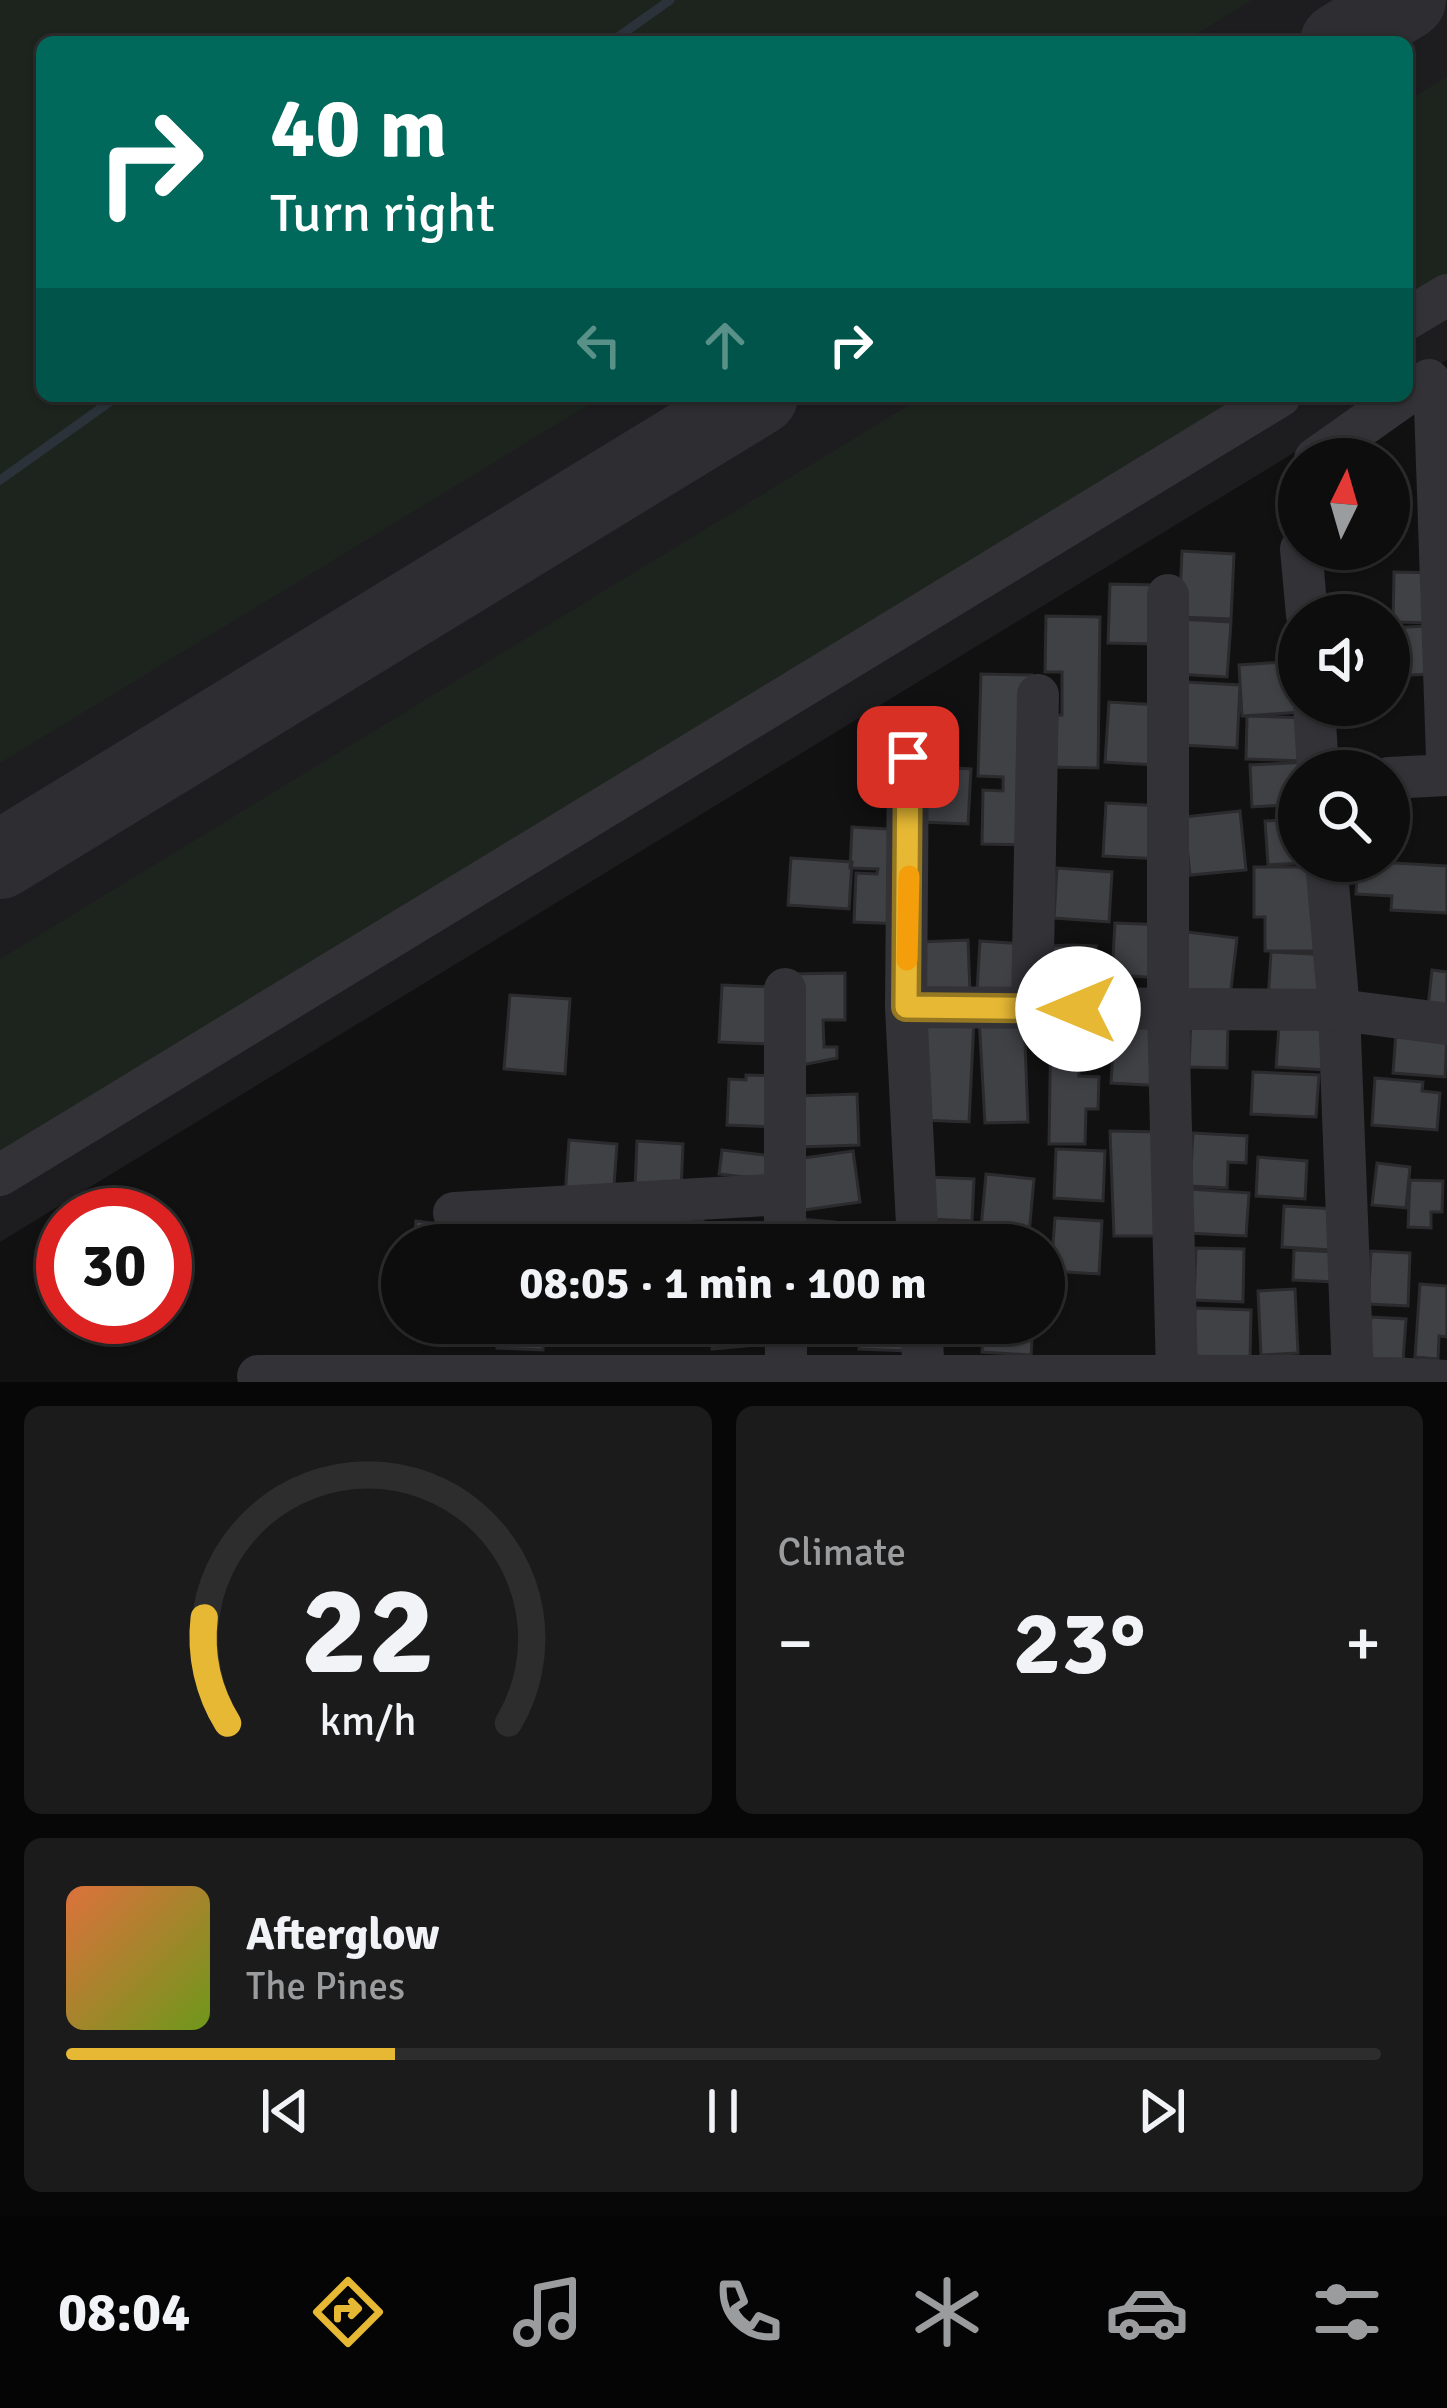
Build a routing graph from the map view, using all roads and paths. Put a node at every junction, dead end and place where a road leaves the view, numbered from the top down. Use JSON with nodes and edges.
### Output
{"nodes":[{"id":1,"x":1447,"y":295,"type":"edge"},
{"id":2,"x":1413,"y":315,"type":"edge"},
{"id":3,"x":1422,"y":385,"type":"edge"},
{"id":4,"x":1270,"y":402,"type":"edge"},
{"id":5,"x":1397,"y":402,"type":"edge"},
{"id":6,"x":1345,"y":438,"type":"edge"},
{"id":7,"x":1168,"y":595,"type":"dead end"},
{"id":8,"x":1038,"y":695,"type":"dead end"},
{"id":9,"x":908,"y":757,"type":"dead end"},
{"id":10,"x":1447,"y":758,"type":"edge"},
{"id":11,"x":1447,"y":775,"type":"edge"},
{"id":12,"x":1410,"y":777,"type":"edge"},
{"id":13,"x":1328,"y":882,"type":"edge"},
{"id":14,"x":785,"y":989,"type":"dead end"},
{"id":15,"x":906,"y":1007,"type":"junction"},
{"id":16,"x":1032,"y":1008,"type":"junction"},
{"id":17,"x":1168,"y":1009,"type":"junction"},
{"id":18,"x":1339,"y":1010,"type":"junction"},
{"id":19,"x":1447,"y":1024,"type":"edge"},
{"id":20,"x":0,"y":1175,"type":"edge"},
{"id":21,"x":785,"y":1194,"type":"junction"},
{"id":22,"x":454,"y":1213,"type":"dead end"},
{"id":23,"x":785,"y":1224,"type":"edge"},
{"id":24,"x":917,"y":1224,"type":"edge"},
{"id":25,"x":786,"y":1344,"type":"edge"},
{"id":26,"x":923,"y":1344,"type":"edge"},
{"id":27,"x":259,"y":1376,"type":"dead end"},
{"id":28,"x":786,"y":1376,"type":"junction"},
{"id":29,"x":924,"y":1376,"type":"junction"},
{"id":30,"x":1177,"y":1376,"type":"junction"},
{"id":31,"x":1381,"y":1378,"type":"edge"},
{"id":32,"x":1024,"y":1379,"type":"edge"},
{"id":33,"x":1447,"y":1381,"type":"edge"}],
"edges":[{"from":1,"to":2,"type":"street"},
{"from":3,"to":10,"type":"street"},
{"from":4,"to":20,"type":"street"},
{"from":5,"to":6,"type":"street"},
{"from":7,"to":17,"type":"street"},
{"from":8,"to":16,"type":"street"},
{"from":9,"to":15,"type":"street"},
{"from":11,"to":12,"type":"street"},
{"from":13,"to":18,"type":"street"},
{"from":14,"to":21,"type":"street"},
{"from":15,"to":16,"type":"street"},
{"from":15,"to":24,"type":"street"},
{"from":16,"to":17,"type":"street"},
{"from":17,"to":18,"type":"street"},
{"from":17,"to":30,"type":"street"},
{"from":18,"to":19,"type":"street"},
{"from":18,"to":31,"type":"street"},
{"from":21,"to":22,"type":"street"},
{"from":21,"to":23,"type":"street"},
{"from":25,"to":28,"type":"street"},
{"from":26,"to":29,"type":"street"},
{"from":27,"to":28,"type":"street"},
{"from":28,"to":29,"type":"street"},
{"from":29,"to":32,"type":"street"},
{"from":30,"to":31,"type":"street"},
{"from":30,"to":32,"type":"street"},
{"from":31,"to":33,"type":"street"}]}
